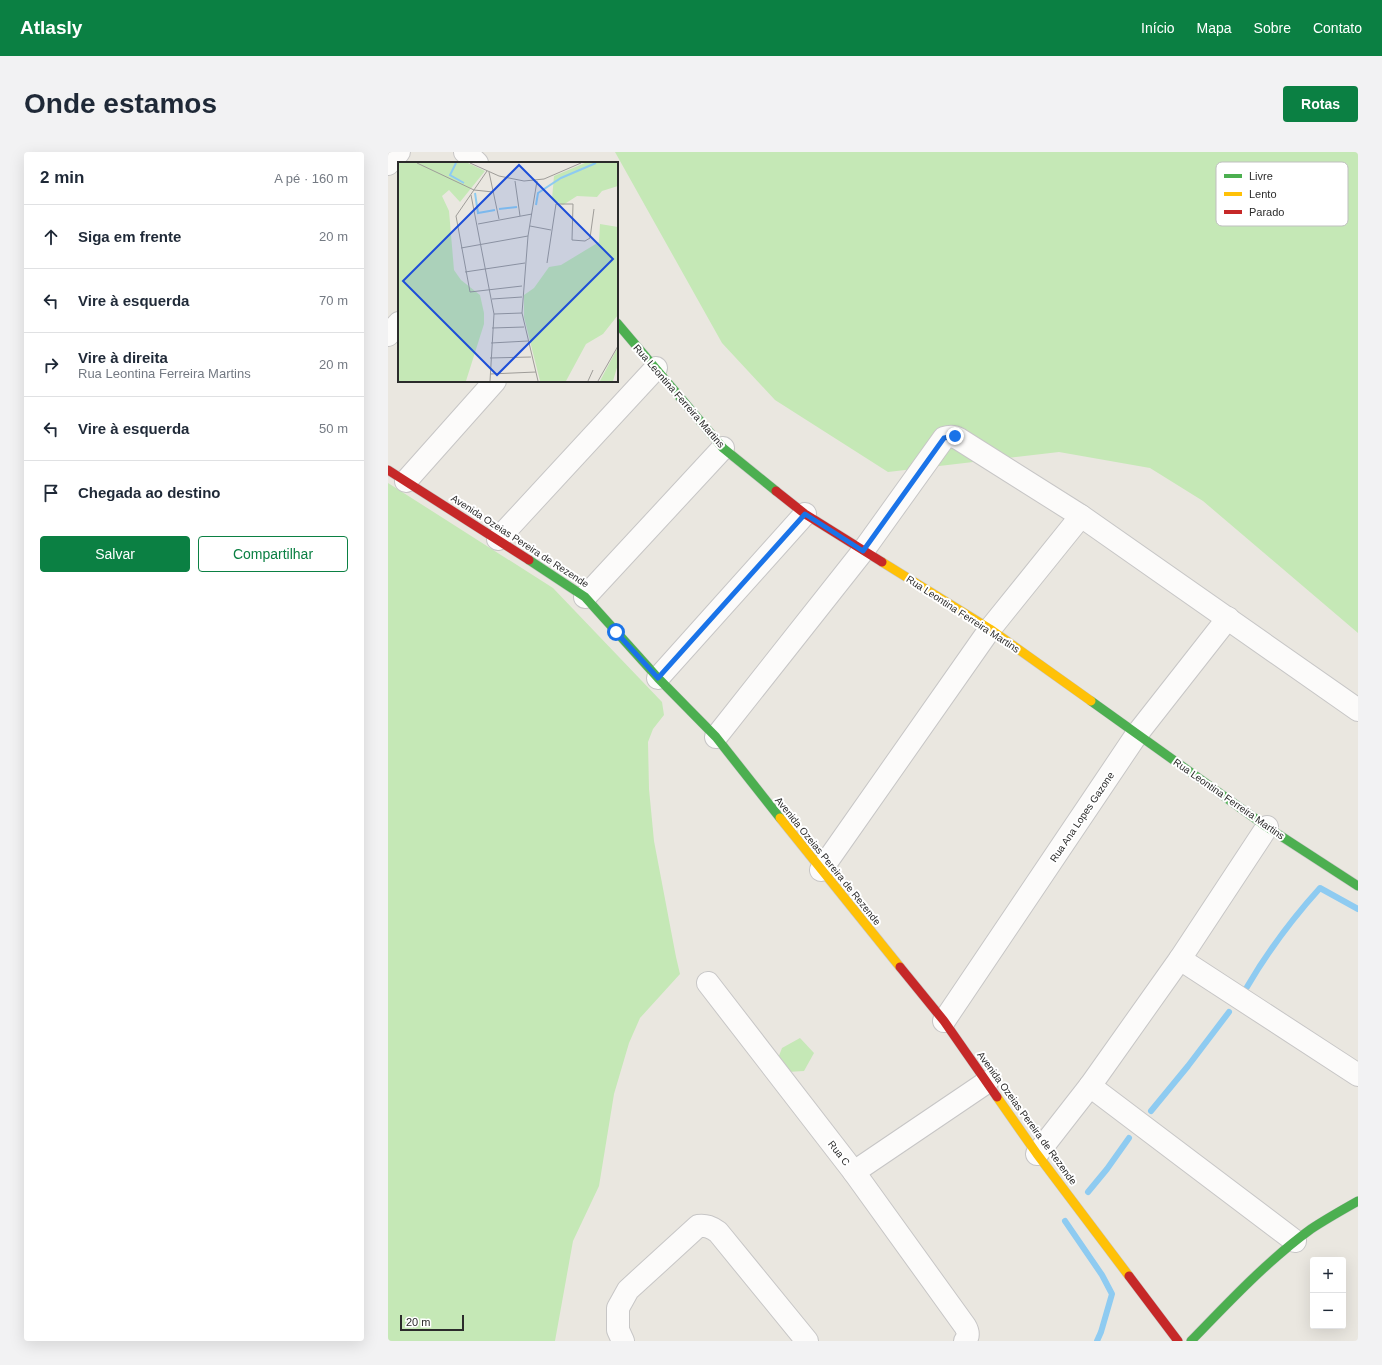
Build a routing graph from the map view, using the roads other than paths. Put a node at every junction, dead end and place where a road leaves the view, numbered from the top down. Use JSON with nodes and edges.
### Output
{"nodes":[{"id":1,"x":399,"y":152,"type":"edge"},
{"id":2,"x":465,"y":152,"type":"edge"},
{"id":3,"x":476,"y":162,"type":"edge"},
{"id":4,"x":388,"y":164,"type":"edge"},
{"id":5,"x":398,"y":324,"type":"edge"},
{"id":6,"x":618,"y":325,"type":"edge"},
{"id":7,"x":388,"y":335,"type":"edge"},
{"id":8,"x":656,"y":368,"type":"junction"},
{"id":9,"x":494,"y":382,"type":"edge"},
{"id":10,"x":723,"y":448,"type":"junction"},
{"id":11,"x":397,"y":475,"type":"edge"},
{"id":12,"x":805,"y":514,"type":"junction"},
{"id":13,"x":1081,"y":516,"type":"junction"},
{"id":14,"x":498,"y":539,"type":"junction"},
{"id":15,"x":863,"y":551,"type":"junction"},
{"id":16,"x":586,"y":597,"type":"junction"},
{"id":17,"x":1228,"y":618,"type":"junction"},
{"id":18,"x":990,"y":629,"type":"junction"},
{"id":19,"x":658,"y":678,"type":"junction"},
{"id":20,"x":1358,"y":710,"type":"edge"},
{"id":21,"x":1137,"y":734,"type":"junction"},
{"id":22,"x":716,"y":737,"type":"junction"},
{"id":23,"x":1266,"y":827,"type":"junction"},
{"id":24,"x":821,"y":870,"type":"junction"},
{"id":25,"x":1358,"y":886,"type":"edge"},
{"id":26,"x":1180,"y":959,"type":"junction"},
{"id":27,"x":708,"y":983,"type":"dead end"},
{"id":28,"x":944,"y":1021,"type":"junction"},
{"id":29,"x":1356,"y":1070,"type":"edge"},
{"id":30,"x":987,"y":1082,"type":"junction"},
{"id":31,"x":1090,"y":1086,"type":"junction"},
{"id":32,"x":1037,"y":1154,"type":"junction"},
{"id":33,"x":854,"y":1172,"type":"junction"},
{"id":34,"x":1358,"y":1201,"type":"edge"},
{"id":35,"x":1295,"y":1241,"type":"junction"},
{"id":36,"x":965,"y":1333,"type":"edge"},
{"id":37,"x":623,"y":1341,"type":"edge"},
{"id":38,"x":807,"y":1341,"type":"edge"},
{"id":39,"x":1178,"y":1341,"type":"edge"},
{"id":40,"x":1191,"y":1341,"type":"edge"}],
"edges":[{"from":1,"to":4,"type":"street"},
{"from":2,"to":3,"type":"street"},
{"from":5,"to":7,"type":"street"},
{"from":6,"to":8,"type":"street","name":"Rua Leontina Ferreira Martins"},
{"from":8,"to":10,"type":"street","name":"Rua Leontina Ferreira Martins"},
{"from":8,"to":14,"type":"street"},
{"from":9,"to":11,"type":"street"},
{"from":10,"to":12,"type":"street","name":"Rua Leontina Ferreira Martins"},
{"from":10,"to":16,"type":"street"},
{"from":11,"to":14,"type":"street","name":"Avenida Ozeias Pereira de Rezende"},
{"from":12,"to":15,"type":"street","name":"Rua Leontina Ferreira Martins"},
{"from":12,"to":19,"type":"street"},
{"from":13,"to":15,"type":"street"},
{"from":13,"to":17,"type":"street"},
{"from":13,"to":18,"type":"street"},
{"from":14,"to":16,"type":"street","name":"Avenida Ozeias Pereira de Rezende"},
{"from":15,"to":18,"type":"street","name":"Rua Leontina Ferreira Martins"},
{"from":15,"to":22,"type":"street"},
{"from":16,"to":19,"type":"street","name":"Avenida Ozeias Pereira de Rezende"},
{"from":17,"to":20,"type":"street"},
{"from":17,"to":21,"type":"street","name":"Rua Ana Lopes Gazone"},
{"from":18,"to":21,"type":"street","name":"Rua Leontina Ferreira Martins"},
{"from":18,"to":24,"type":"street"},
{"from":19,"to":22,"type":"street","name":"Avenida Ozeias Pereira de Rezende"},
{"from":21,"to":23,"type":"street","name":"Rua Leontina Ferreira Martins"},
{"from":21,"to":28,"type":"street","name":"Rua Ana Lopes Gazone"},
{"from":22,"to":24,"type":"street","name":"Avenida Ozeias Pereira de Rezende"},
{"from":23,"to":25,"type":"street","name":"Rua Leontina Ferreira Martins"},
{"from":23,"to":26,"type":"street"},
{"from":24,"to":28,"type":"street","name":"Avenida Ozeias Pereira de Rezende"},
{"from":26,"to":29,"type":"street"},
{"from":26,"to":31,"type":"street"},
{"from":27,"to":33,"type":"street","name":"Rua C"},
{"from":28,"to":30,"type":"street","name":"Avenida Ozeias Pereira de Rezende"},
{"from":30,"to":32,"type":"street","name":"Avenida Ozeias Pereira de Rezende"},
{"from":30,"to":33,"type":"street"},
{"from":31,"to":32,"type":"street"},
{"from":31,"to":35,"type":"street"},
{"from":32,"to":39,"type":"street","name":"Avenida Ozeias Pereira de Rezende"},
{"from":33,"to":36,"type":"street","name":"Rua C"},
{"from":34,"to":35,"type":"street"},
{"from":35,"to":40,"type":"street"},
{"from":37,"to":38,"type":"street"}]}
